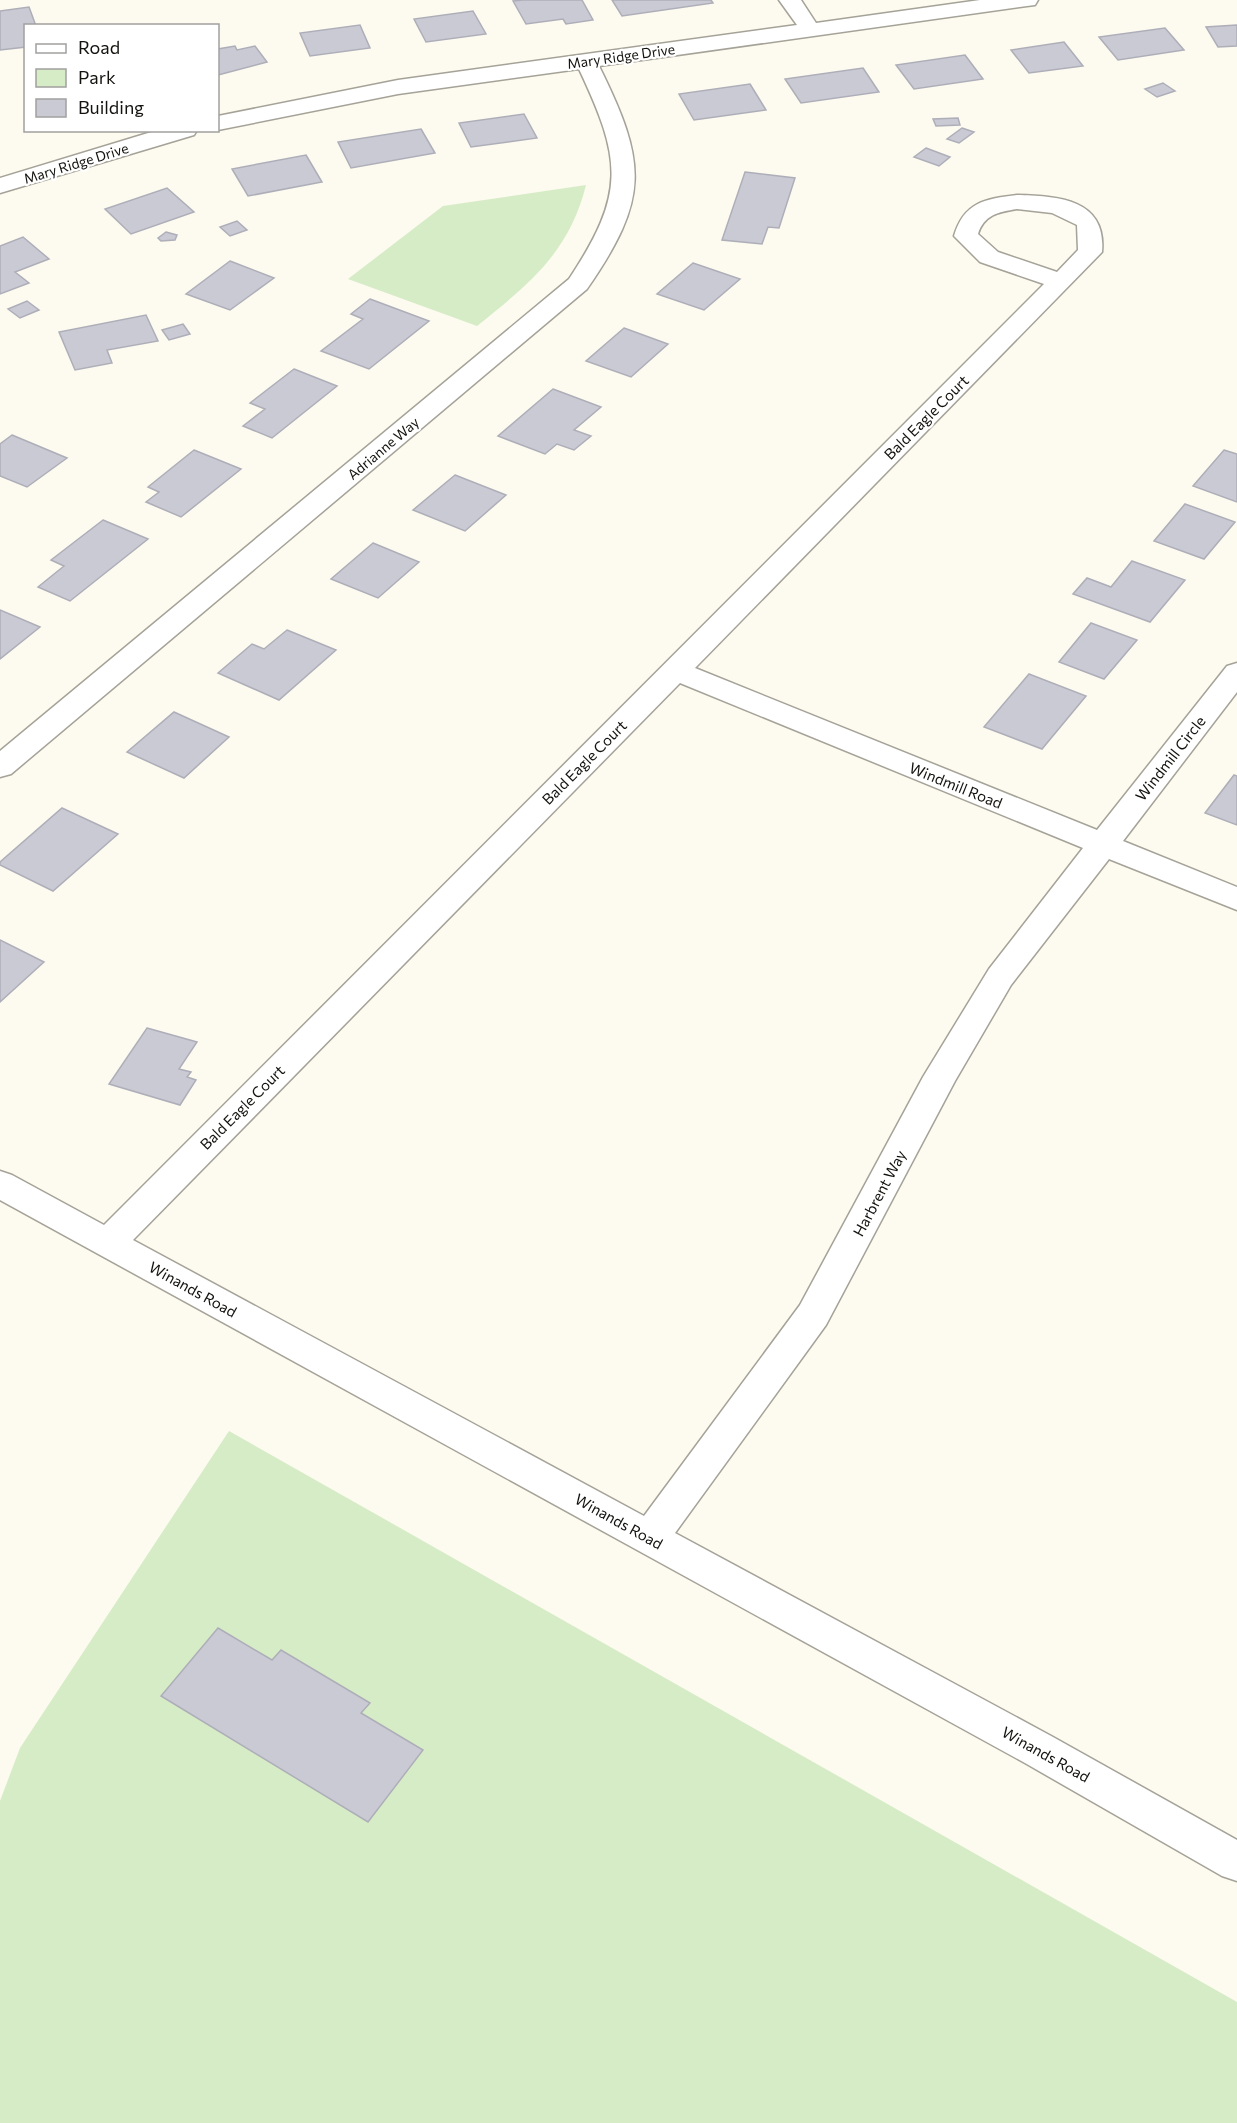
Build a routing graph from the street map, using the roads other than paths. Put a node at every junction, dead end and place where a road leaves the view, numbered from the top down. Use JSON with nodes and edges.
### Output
{"nodes":[{"id":1,"x":790,"y":0,"type":"edge"},
{"id":2,"x":1027,"y":0,"type":"edge"},
{"id":3,"x":810,"y":29,"type":"junction"},
{"id":4,"x":586,"y":61,"type":"junction"},
{"id":5,"x":219,"y":123,"type":"edge"},
{"id":6,"x":179,"y":132,"type":"edge"},
{"id":7,"x":0,"y":186,"type":"edge"},
{"id":8,"x":1060,"y":281,"type":"dead end"},
{"id":9,"x":675,"y":670,"type":"junction"},
{"id":10,"x":1237,"y":672,"type":"edge"},
{"id":11,"x":0,"y":767,"type":"edge"},
{"id":12,"x":1102,"y":844,"type":"junction"},
{"id":13,"x":1237,"y":899,"type":"edge"},
{"id":14,"x":0,"y":1184,"type":"edge"},
{"id":15,"x":108,"y":1243,"type":"junction"},
{"id":16,"x":650,"y":1538,"type":"junction"},
{"id":17,"x":1237,"y":1862,"type":"edge"}],
"edges":[{"from":1,"to":3,"type":"street"},
{"from":2,"to":3,"type":"street","name":"Mary Ridge Drive"},
{"from":3,"to":4,"type":"street","name":"Mary Ridge Drive"},
{"from":4,"to":5,"type":"street","name":"Mary Ridge Drive"},
{"from":4,"to":11,"type":"street","name":"Adrianne Way"},
{"from":6,"to":7,"type":"street","name":"Mary Ridge Drive"},
{"from":8,"to":9,"type":"street","name":"Bald Eagle Court"},
{"from":9,"to":12,"type":"street","name":"Windmill Road"},
{"from":9,"to":15,"type":"street","name":"Bald Eagle Court"},
{"from":10,"to":12,"type":"street","name":"Windmill Circle"},
{"from":12,"to":13,"type":"street","name":"Windmill Road"},
{"from":12,"to":16,"type":"street","name":"Harbrent Way"},
{"from":14,"to":15,"type":"street","name":"Winands Road"},
{"from":15,"to":16,"type":"street","name":"Winands Road"},
{"from":16,"to":17,"type":"street","name":"Winands Road"}]}
